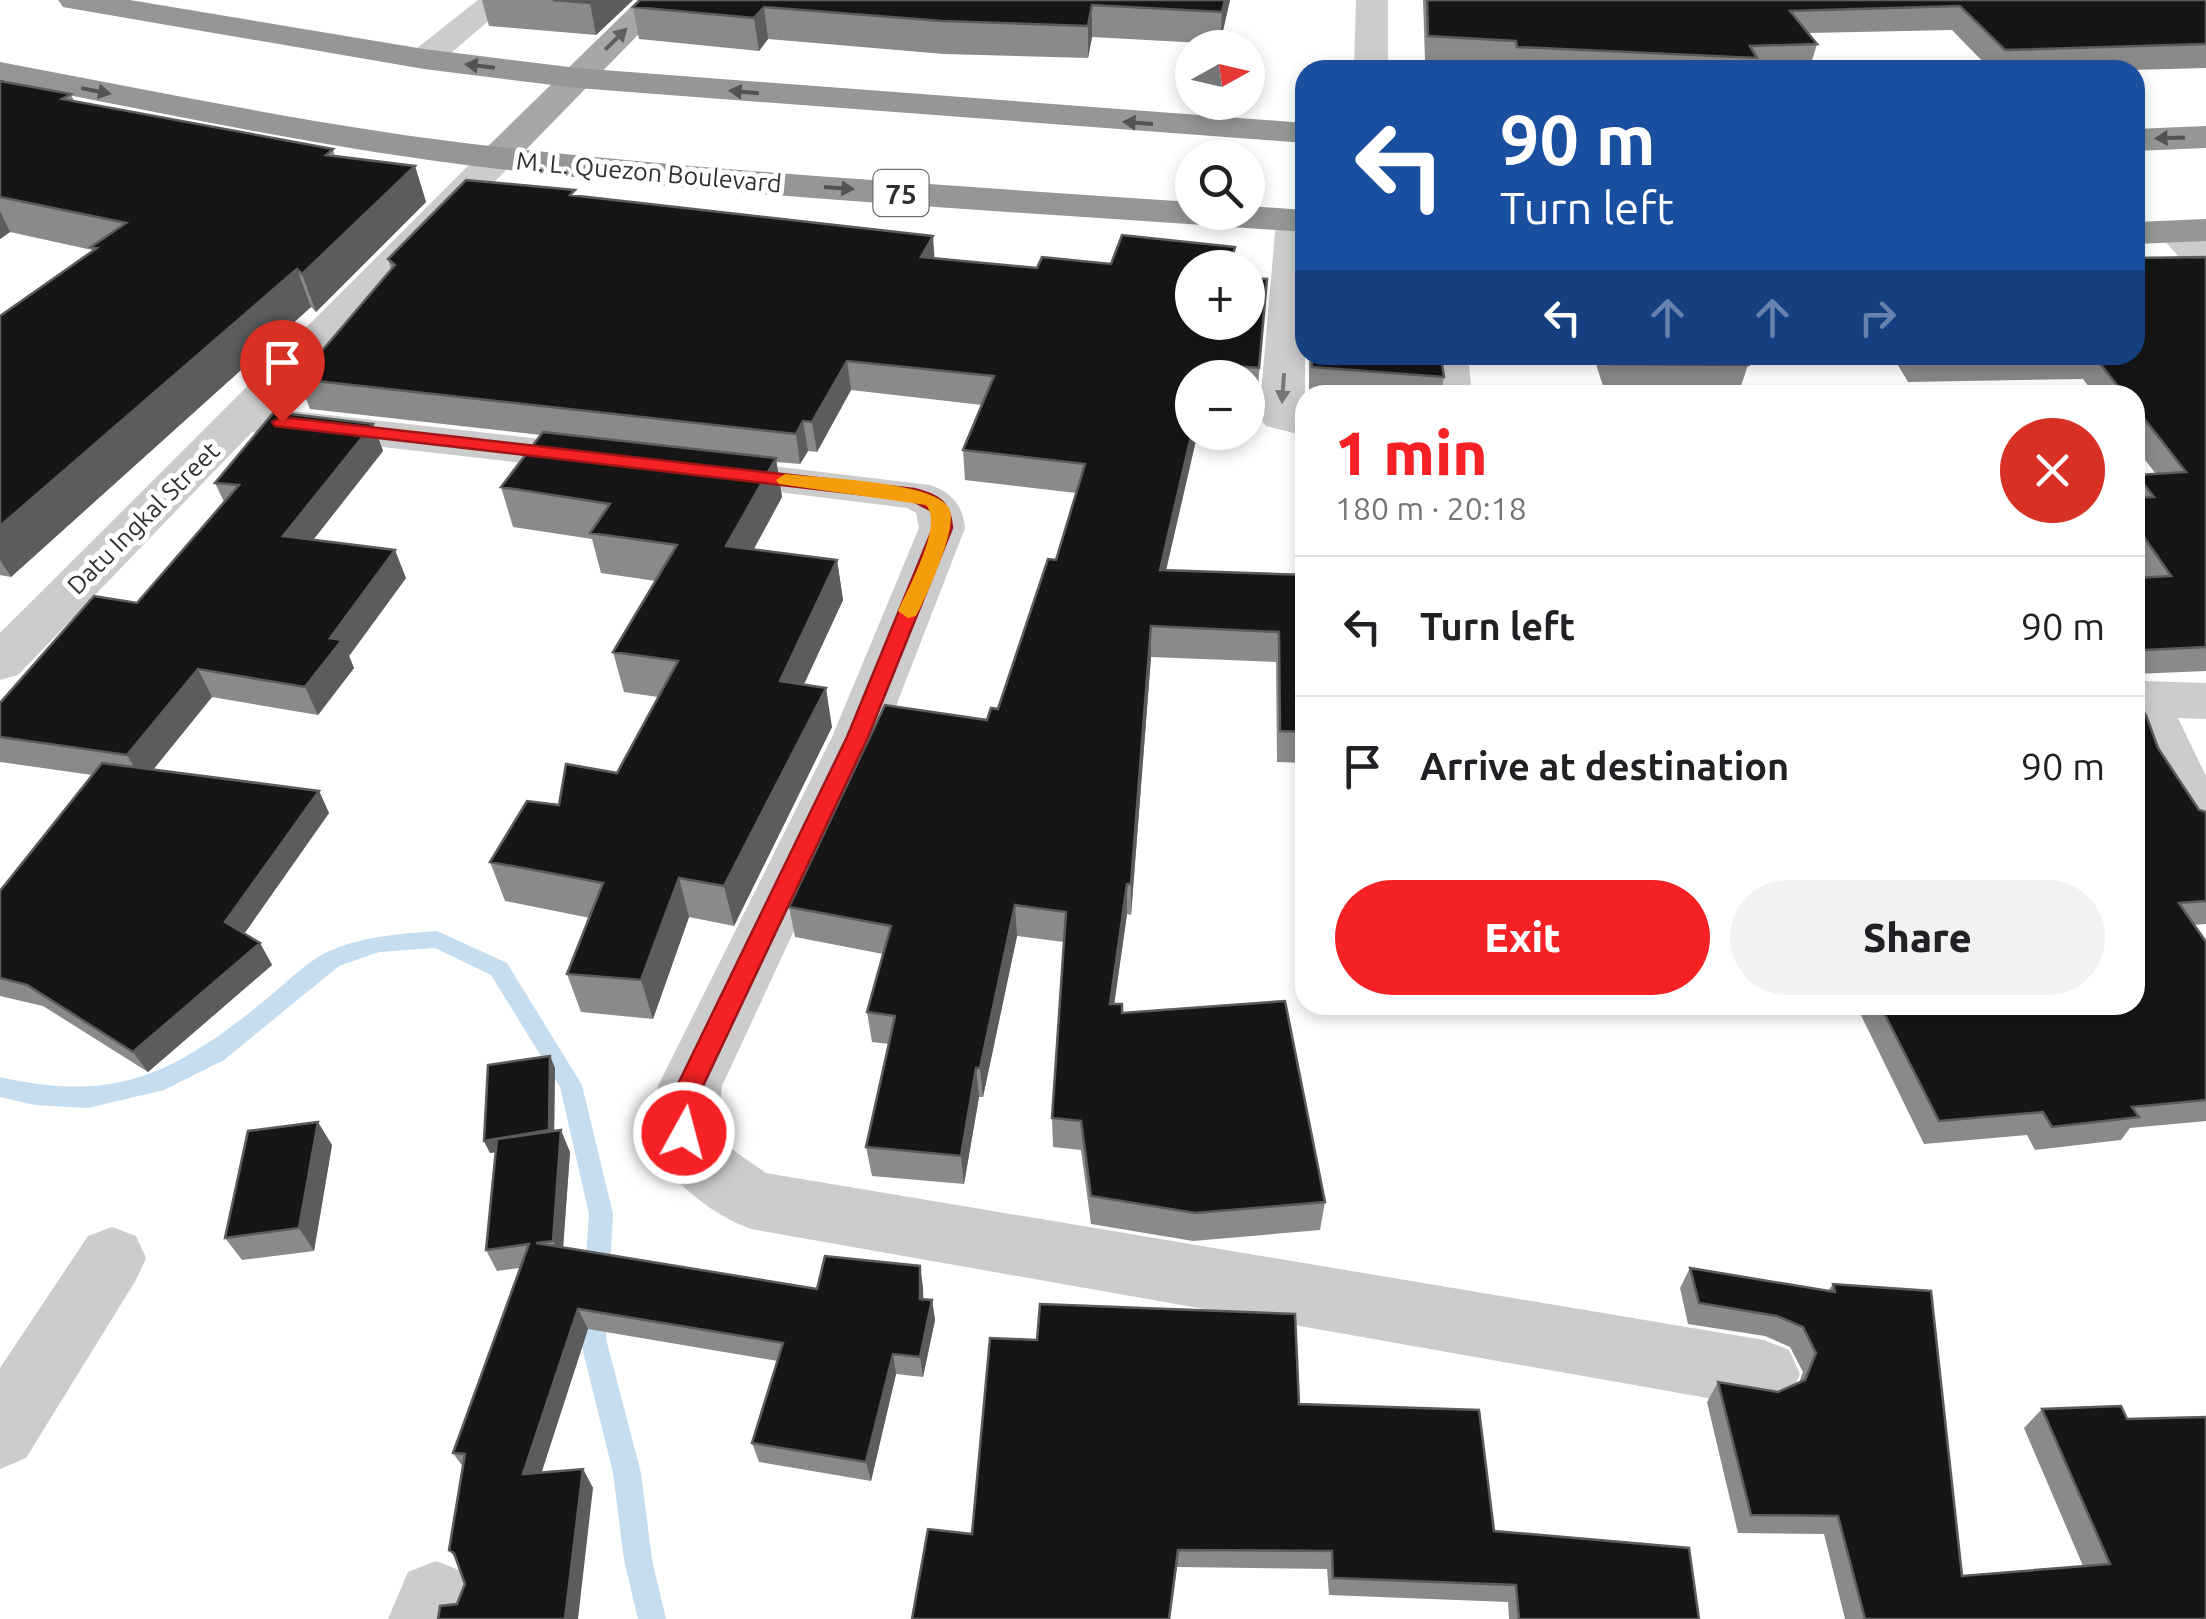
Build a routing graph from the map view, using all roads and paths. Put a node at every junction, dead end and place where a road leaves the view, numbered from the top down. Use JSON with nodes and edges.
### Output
{"nodes":[{"id":1,"x":74,"y":0,"type":"edge"},
{"id":2,"x":496,"y":0,"type":"edge"},
{"id":3,"x":656,"y":0,"type":"edge"},
{"id":4,"x":1372,"y":0,"type":"edge"},
{"id":5,"x":123,"y":4,"type":"edge"},
{"id":6,"x":424,"y":59,"type":"junction"},
{"id":7,"x":1371,"y":60,"type":"edge"},
{"id":8,"x":0,"y":72,"type":"edge"},
{"id":9,"x":577,"y":78,"type":"junction"},
{"id":10,"x":1295,"y":132,"type":"edge"},
{"id":11,"x":2206,"y":137,"type":"edge"},
{"id":12,"x":2145,"y":140,"type":"edge"},
{"id":13,"x":497,"y":158,"type":"junction"},
{"id":14,"x":1295,"y":221,"type":"edge"},
{"id":15,"x":2191,"y":231,"type":"edge"},
{"id":16,"x":2145,"y":233,"type":"edge"},
{"id":17,"x":2206,"y":264,"type":"edge"},
{"id":18,"x":1295,"y":273,"type":"edge"},
{"id":19,"x":242,"y":418,"type":"junction"},
{"id":20,"x":1295,"y":422,"type":"edge"},
{"id":21,"x":0,"y":663,"type":"edge"},
{"id":22,"x":2145,"y":699,"type":"edge"},
{"id":23,"x":2206,"y":701,"type":"edge"},
{"id":24,"x":2145,"y":710,"type":"edge"},
{"id":25,"x":2206,"y":818,"type":"edge"},
{"id":26,"x":112,"y":1258,"type":"dead end"},
{"id":27,"x":1764,"y":1374,"type":"dead end"},
{"id":28,"x":0,"y":1432,"type":"edge"}],
"edges":[{"from":1,"to":5,"type":"highway"},
{"from":2,"to":6,"type":"street"},
{"from":9,"to":3,"type":"main road","one_way":true},
{"from":4,"to":7,"type":"street"},
{"from":5,"to":6,"type":"highway"},
{"from":9,"to":6,"type":"highway","one_way":true},
{"from":8,"to":13,"type":"highway","name":"M. L. Quezon Boulevard","number":"75","one_way":true},
{"from":10,"to":9,"type":"highway","one_way":true},
{"from":9,"to":13,"type":"main road"},
{"from":11,"to":12,"type":"highway","one_way":true},
{"from":13,"to":14,"type":"highway","name":"M. L. Quezon Boulevard","number":"75","one_way":true},
{"from":13,"to":19,"type":"street","name":"Datu Ingkal Street"},
{"from":15,"to":16,"type":"highway"},
{"from":15,"to":17,"type":"street"},
{"from":18,"to":20,"type":"street","one_way":true},
{"from":19,"to":21,"type":"street","name":"Datu Ingkal Street"},
{"from":19,"to":27,"type":"street"},
{"from":22,"to":23,"type":"street"},
{"from":24,"to":25,"type":"street"},
{"from":26,"to":28,"type":"street"}]}
